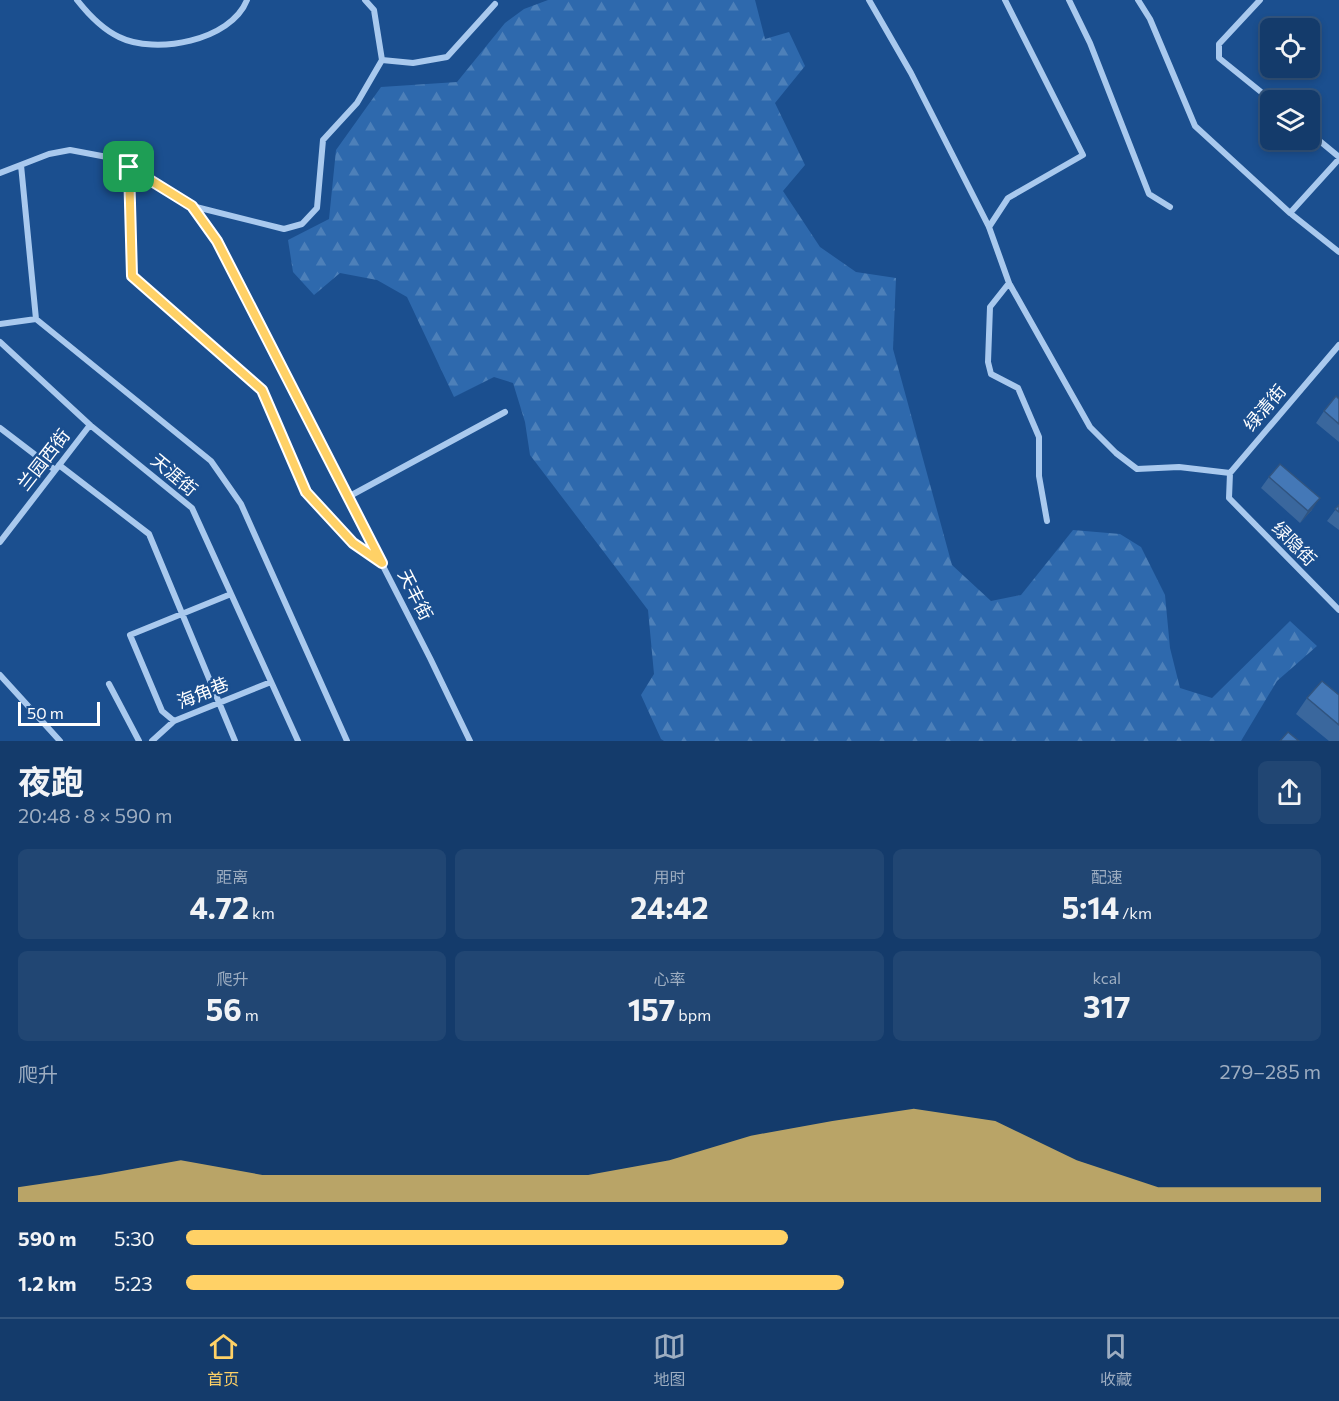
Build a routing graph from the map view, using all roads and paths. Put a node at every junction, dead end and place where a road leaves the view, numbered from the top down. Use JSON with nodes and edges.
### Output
{"nodes":[{"id":1,"x":77,"y":0,"type":"edge"},
{"id":2,"x":247,"y":0,"type":"edge"},
{"id":3,"x":365,"y":0,"type":"edge"},
{"id":4,"x":869,"y":0,"type":"edge"},
{"id":5,"x":1005,"y":0,"type":"edge"},
{"id":6,"x":1069,"y":0,"type":"edge"},
{"id":7,"x":1138,"y":0,"type":"edge"},
{"id":8,"x":1260,"y":0,"type":"edge"},
{"id":9,"x":495,"y":4,"type":"dead end"},
{"id":10,"x":382,"y":60,"type":"junction"},
{"id":11,"x":1260,"y":91,"type":"edge"},
{"id":12,"x":1320,"y":142,"type":"edge"},
{"id":13,"x":1339,"y":158,"type":"edge"},
{"id":14,"x":21,"y":165,"type":"junction"},
{"id":15,"x":129,"y":167,"type":"junction"},
{"id":16,"x":0,"y":173,"type":"edge"},
{"id":17,"x":192,"y":206,"type":"junction"},
{"id":18,"x":1170,"y":207,"type":"dead end"},
{"id":19,"x":1290,"y":213,"type":"junction"},
{"id":20,"x":989,"y":227,"type":"junction"},
{"id":21,"x":1339,"y":252,"type":"edge"},
{"id":22,"x":1009,"y":283,"type":"junction"},
{"id":23,"x":36,"y":319,"type":"junction"},
{"id":24,"x":0,"y":324,"type":"edge"},
{"id":25,"x":0,"y":342,"type":"edge"},
{"id":26,"x":1339,"y":345,"type":"edge"},
{"id":27,"x":505,"y":412,"type":"dead end"},
{"id":28,"x":90,"y":425,"type":"junction"},
{"id":29,"x":0,"y":428,"type":"edge"},
{"id":30,"x":57,"y":467,"type":"junction"},
{"id":31,"x":1230,"y":474,"type":"junction"},
{"id":32,"x":348,"y":497,"type":"junction"},
{"id":33,"x":1047,"y":521,"type":"dead end"},
{"id":34,"x":0,"y":542,"type":"edge"},
{"id":35,"x":382,"y":563,"type":"junction"},
{"id":36,"x":231,"y":594,"type":"junction"},
{"id":37,"x":1339,"y":610,"type":"edge"},
{"id":38,"x":182,"y":612,"type":"junction"},
{"id":39,"x":0,"y":675,"type":"edge"},
{"id":40,"x":271,"y":682,"type":"junction"},
{"id":41,"x":109,"y":684,"type":"dead end"},
{"id":42,"x":219,"y":702,"type":"junction"},
{"id":43,"x":174,"y":721,"type":"junction"},
{"id":44,"x":60,"y":741,"type":"edge"},
{"id":45,"x":139,"y":741,"type":"edge"},
{"id":46,"x":152,"y":741,"type":"edge"},
{"id":47,"x":235,"y":741,"type":"edge"},
{"id":48,"x":298,"y":741,"type":"edge"},
{"id":49,"x":347,"y":741,"type":"edge"},
{"id":50,"x":470,"y":741,"type":"edge"}],
"edges":[{"from":1,"to":2,"type":"street"},
{"from":3,"to":10,"type":"street"},
{"from":4,"to":20,"type":"street"},
{"from":5,"to":20,"type":"street"},
{"from":6,"to":18,"type":"street"},
{"from":7,"to":19,"type":"street"},
{"from":8,"to":11,"type":"street"},
{"from":9,"to":10,"type":"street"},
{"from":10,"to":17,"type":"street"},
{"from":12,"to":13,"type":"street"},
{"from":13,"to":19,"type":"street"},
{"from":14,"to":15,"type":"street","name":"天丰街"},
{"from":14,"to":16,"type":"street","name":"天丰街"},
{"from":14,"to":23,"type":"street"},
{"from":15,"to":17,"type":"street","name":"天丰街"},
{"from":15,"to":35,"type":"street"},
{"from":17,"to":32,"type":"street","name":"天丰街"},
{"from":19,"to":21,"type":"street"},
{"from":20,"to":22,"type":"street"},
{"from":22,"to":31,"type":"street"},
{"from":22,"to":33,"type":"street"},
{"from":23,"to":24,"type":"street"},
{"from":23,"to":49,"type":"street"},
{"from":25,"to":28,"type":"street","name":"天涯街"},
{"from":26,"to":31,"type":"street","name":"绿清街"},
{"from":27,"to":32,"type":"street"},
{"from":28,"to":30,"type":"street","name":"兰园西街"},
{"from":28,"to":36,"type":"street","name":"天涯街"},
{"from":29,"to":30,"type":"street"},
{"from":30,"to":34,"type":"street","name":"兰园西街"},
{"from":30,"to":38,"type":"street"},
{"from":31,"to":37,"type":"street","name":"绿隐街"},
{"from":32,"to":35,"type":"street","name":"天丰街"},
{"from":35,"to":50,"type":"street","name":"天丰街"},
{"from":36,"to":38,"type":"street"},
{"from":36,"to":40,"type":"street","name":"天涯街"},
{"from":38,"to":42,"type":"street"},
{"from":38,"to":43,"type":"street"},
{"from":39,"to":44,"type":"street"},
{"from":40,"to":42,"type":"street","name":"海角巷"},
{"from":40,"to":48,"type":"street","name":"天涯街"},
{"from":41,"to":45,"type":"street"},
{"from":42,"to":43,"type":"street","name":"海角巷"},
{"from":42,"to":47,"type":"street"},
{"from":43,"to":46,"type":"street","name":"海角巷"}]}
